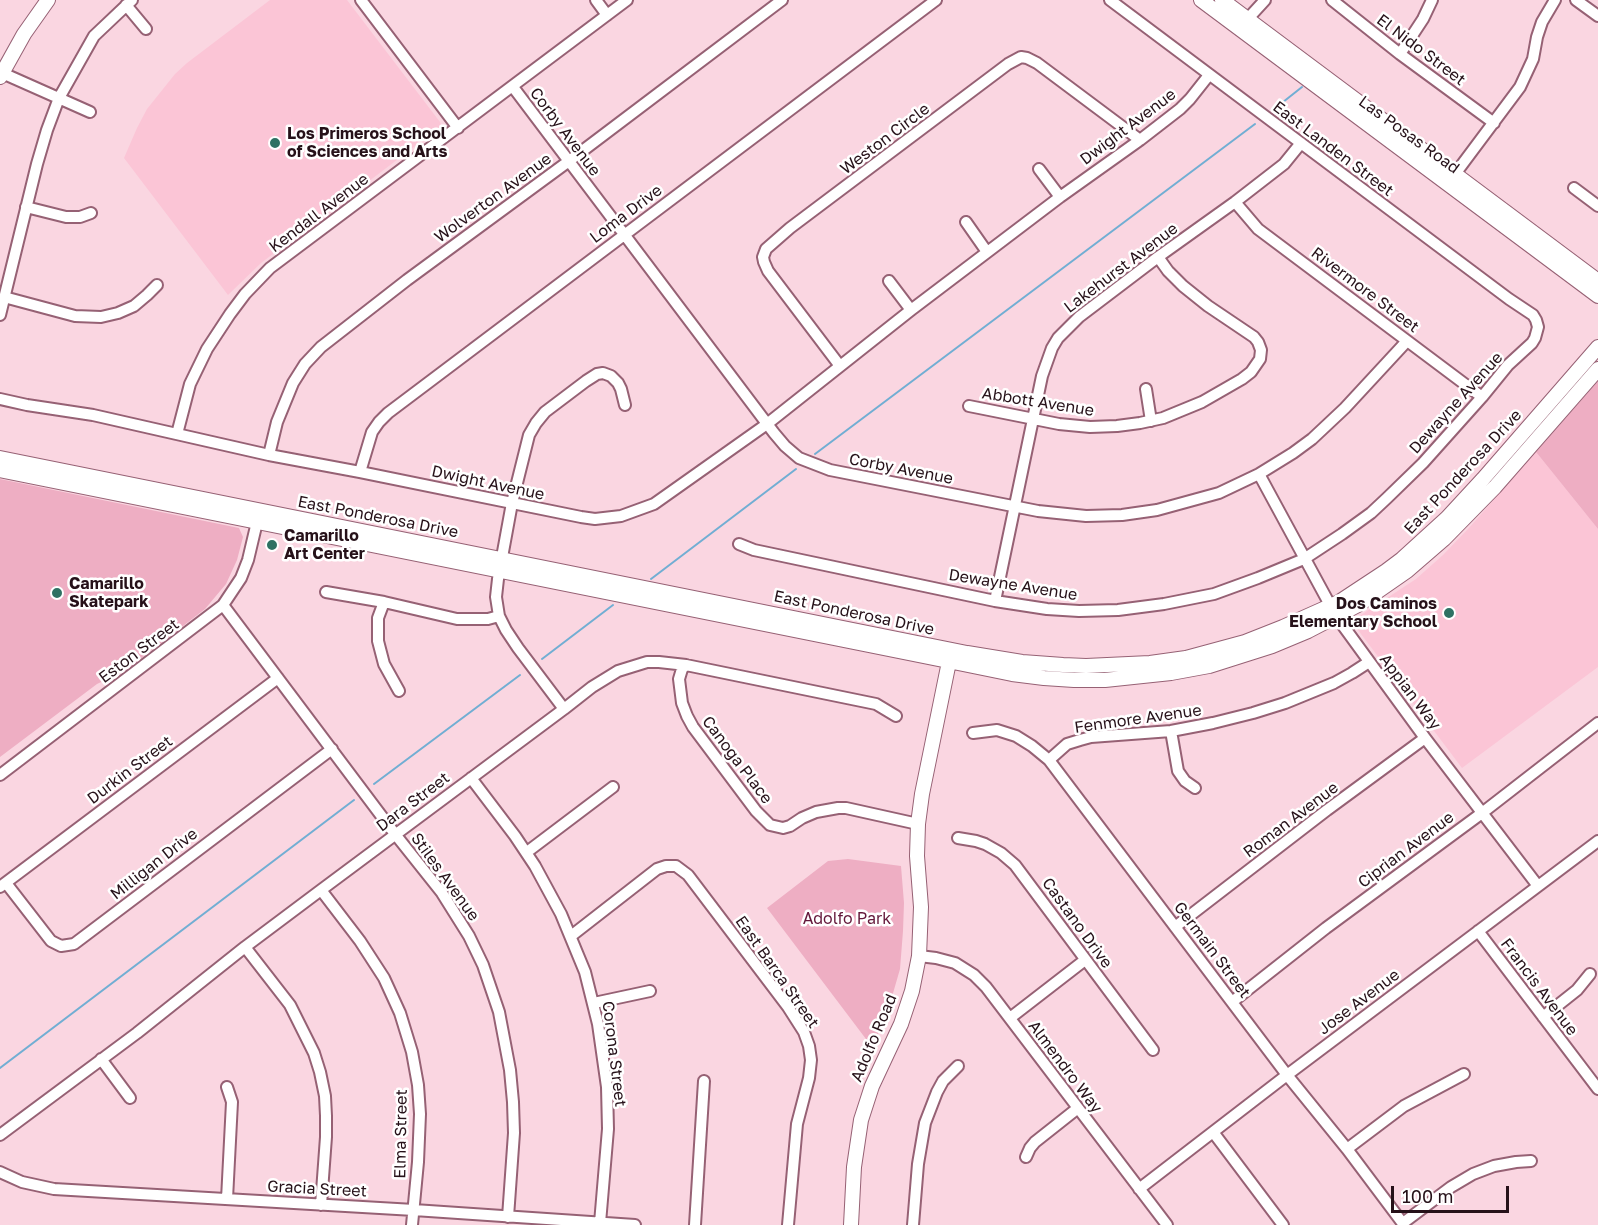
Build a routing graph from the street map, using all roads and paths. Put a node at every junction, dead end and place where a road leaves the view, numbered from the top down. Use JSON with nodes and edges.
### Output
{"nodes":[{"id":1,"x":48,"y":0,"type":"edge"},
{"id":2,"x":361,"y":0,"type":"edge"},
{"id":3,"x":596,"y":0,"type":"edge"},
{"id":4,"x":627,"y":0,"type":"edge"},
{"id":5,"x":782,"y":0,"type":"edge"},
{"id":6,"x":936,"y":0,"type":"edge"},
{"id":7,"x":1110,"y":0,"type":"edge"},
{"id":8,"x":1201,"y":0,"type":"edge"},
{"id":9,"x":1222,"y":0,"type":"edge"},
{"id":10,"x":1265,"y":0,"type":"edge"},
{"id":11,"x":1332,"y":0,"type":"edge"},
{"id":12,"x":1432,"y":0,"type":"edge"},
{"id":13,"x":1555,"y":0,"type":"edge"},
{"id":14,"x":1576,"y":0,"type":"edge"},
{"id":15,"x":129,"y":2,"type":"edge"},
{"id":16,"x":608,"y":15,"type":"junction"},
{"id":17,"x":1598,"y":16,"type":"edge"},
{"id":18,"x":1244,"y":23,"type":"junction"},
{"id":19,"x":146,"y":29,"type":"dead end"},
{"id":20,"x":1400,"y":54,"type":"junction"},
{"id":21,"x":1,"y":74,"type":"edge"},
{"id":22,"x":1209,"y":75,"type":"junction"},
{"id":23,"x":513,"y":87,"type":"junction"},
{"id":24,"x":59,"y":98,"type":"junction"},
{"id":25,"x":90,"y":112,"type":"dead end"},
{"id":26,"x":1494,"y":123,"type":"junction"},
{"id":27,"x":458,"y":128,"type":"junction"},
{"id":28,"x":1140,"y":140,"type":"junction"},
{"id":29,"x":1300,"y":143,"type":"junction"},
{"id":30,"x":568,"y":161,"type":"junction"},
{"id":31,"x":1039,"y":170,"type":"dead end"},
{"id":32,"x":1452,"y":178,"type":"junction"},
{"id":33,"x":1574,"y":188,"type":"dead end"},
{"id":34,"x":1060,"y":197,"type":"junction"},
{"id":35,"x":1235,"y":202,"type":"junction"},
{"id":36,"x":1598,"y":206,"type":"edge"},
{"id":37,"x":26,"y":207,"type":"junction"},
{"id":38,"x":91,"y":213,"type":"dead end"},
{"id":39,"x":966,"y":222,"type":"dead end"},
{"id":40,"x":624,"y":235,"type":"junction"},
{"id":41,"x":987,"y":252,"type":"junction"},
{"id":42,"x":1158,"y":257,"type":"junction"},
{"id":43,"x":888,"y":281,"type":"dead end"},
{"id":44,"x":1598,"y":281,"type":"edge"},
{"id":45,"x":157,"y":285,"type":"dead end"},
{"id":46,"x":1598,"y":296,"type":"edge"},
{"id":47,"x":4,"y":297,"type":"junction"},
{"id":48,"x":911,"y":310,"type":"junction"},
{"id":49,"x":0,"y":315,"type":"edge"},
{"id":50,"x":1537,"y":323,"type":"joint"},
{"id":51,"x":1407,"y":341,"type":"junction"},
{"id":52,"x":1598,"y":347,"type":"edge"},
{"id":53,"x":840,"y":366,"type":"junction"},
{"id":54,"x":1598,"y":369,"type":"edge"},
{"id":55,"x":1146,"y":389,"type":"dead end"},
{"id":56,"x":1482,"y":397,"type":"junction"},
{"id":57,"x":0,"y":399,"type":"edge"},
{"id":58,"x":625,"y":405,"type":"dead end"},
{"id":59,"x":969,"y":406,"type":"dead end"},
{"id":60,"x":1033,"y":418,"type":"junction"},
{"id":61,"x":1151,"y":421,"type":"junction"},
{"id":62,"x":767,"y":424,"type":"junction"},
{"id":63,"x":177,"y":434,"type":"junction"},
{"id":64,"x":269,"y":455,"type":"junction"},
{"id":65,"x":0,"y":458,"type":"edge"},
{"id":66,"x":0,"y":470,"type":"edge"},
{"id":67,"x":360,"y":472,"type":"junction"},
{"id":68,"x":1259,"y":474,"type":"junction"},
{"id":69,"x":512,"y":503,"type":"junction"},
{"id":70,"x":1015,"y":508,"type":"junction"},
{"id":71,"x":259,"y":516,"type":"junction"},
{"id":72,"x":739,"y":543,"type":"dead end"},
{"id":73,"x":1304,"y":559,"type":"junction"},
{"id":74,"x":500,"y":564,"type":"junction"},
{"id":75,"x":326,"y":592,"type":"dead end"},
{"id":76,"x":995,"y":601,"type":"junction"},
{"id":77,"x":384,"y":602,"type":"junction"},
{"id":78,"x":223,"y":605,"type":"junction"},
{"id":79,"x":1333,"y":611,"type":"junction"},
{"id":80,"x":499,"y":616,"type":"junction"},
{"id":81,"x":950,"y":656,"type":"junction"},
{"id":82,"x":1369,"y":662,"type":"junction"},
{"id":83,"x":686,"y":665,"type":"junction"},
{"id":84,"x":278,"y":678,"type":"junction"},
{"id":85,"x":399,"y":692,"type":"dead end"},
{"id":86,"x":564,"y":709,"type":"junction"},
{"id":87,"x":896,"y":716,"type":"dead end"},
{"id":88,"x":1598,"y":723,"type":"edge"},
{"id":89,"x":1171,"y":731,"type":"junction"},
{"id":90,"x":973,"y":733,"type":"dead end"},
{"id":91,"x":1425,"y":738,"type":"junction"},
{"id":92,"x":332,"y":749,"type":"junction"},
{"id":93,"x":1049,"y":760,"type":"junction"},
{"id":94,"x":0,"y":775,"type":"edge"},
{"id":95,"x":471,"y":778,"type":"junction"},
{"id":96,"x":613,"y":787,"type":"dead end"},
{"id":97,"x":1195,"y":788,"type":"dead end"},
{"id":98,"x":1482,"y":813,"type":"junction"},
{"id":99,"x":918,"y":824,"type":"junction"},
{"id":100,"x":395,"y":834,"type":"junction"},
{"id":101,"x":958,"y":838,"type":"dead end"},
{"id":102,"x":1598,"y":841,"type":"edge"},
{"id":103,"x":527,"y":852,"type":"junction"},
{"id":104,"x":3,"y":885,"type":"edge"},
{"id":105,"x":1538,"y":886,"type":"junction"},
{"id":106,"x":321,"y":890,"type":"junction"},
{"id":107,"x":1175,"y":927,"type":"junction"},
{"id":108,"x":1478,"y":931,"type":"junction"},
{"id":109,"x":571,"y":936,"type":"junction"},
{"id":110,"x":245,"y":947,"type":"junction"},
{"id":111,"x":919,"y":956,"type":"junction"},
{"id":112,"x":1085,"y":960,"type":"junction"},
{"id":113,"x":1590,"y":974,"type":"dead end"},
{"id":114,"x":650,"y":991,"type":"dead end"},
{"id":115,"x":1232,"y":1002,"type":"junction"},
{"id":116,"x":594,"y":1003,"type":"junction"},
{"id":117,"x":1543,"y":1017,"type":"junction"},
{"id":118,"x":1010,"y":1018,"type":"junction"},
{"id":119,"x":1153,"y":1050,"type":"dead end"},
{"id":120,"x":101,"y":1059,"type":"junction"},
{"id":121,"x":958,"y":1066,"type":"dead end"},
{"id":122,"x":1464,"y":1074,"type":"dead end"},
{"id":123,"x":1287,"y":1075,"type":"junction"},
{"id":124,"x":704,"y":1081,"type":"dead end"},
{"id":125,"x":227,"y":1087,"type":"dead end"},
{"id":126,"x":1598,"y":1089,"type":"edge"},
{"id":127,"x":130,"y":1098,"type":"dead end"},
{"id":128,"x":1078,"y":1108,"type":"junction"},
{"id":129,"x":1213,"y":1132,"type":"junction"},
{"id":130,"x":0,"y":1135,"type":"edge"},
{"id":131,"x":1347,"y":1149,"type":"junction"},
{"id":132,"x":1026,"y":1157,"type":"dead end"},
{"id":133,"x":1531,"y":1161,"type":"dead end"},
{"id":134,"x":0,"y":1172,"type":"edge"},
{"id":135,"x":1139,"y":1189,"type":"junction"},
{"id":136,"x":227,"y":1199,"type":"junction"},
{"id":137,"x":321,"y":1205,"type":"junction"},
{"id":138,"x":414,"y":1210,"type":"junction"},
{"id":139,"x":508,"y":1217,"type":"junction"},
{"id":140,"x":600,"y":1223,"type":"junction"},
{"id":141,"x":1403,"y":1224,"type":"edge"},
{"id":142,"x":412,"y":1225,"type":"edge"},
{"id":143,"x":635,"y":1225,"type":"edge"},
{"id":144,"x":695,"y":1225,"type":"edge"},
{"id":145,"x":788,"y":1225,"type":"edge"},
{"id":146,"x":850,"y":1225,"type":"edge"},
{"id":147,"x":913,"y":1225,"type":"edge"},
{"id":148,"x":1167,"y":1225,"type":"edge"},
{"id":149,"x":1283,"y":1225,"type":"edge"}],
"edges":[{"from":1,"to":21,"type":"main road"},
{"from":2,"to":27,"type":"street"},
{"from":3,"to":16,"type":"street"},
{"from":4,"to":16,"type":"street","name":"Kendall Avenue"},
{"from":5,"to":30,"type":"street","name":"Wolverton Avenue"},
{"from":6,"to":40,"type":"street","name":"Loma Drive"},
{"from":7,"to":22,"type":"street","name":"East Landen Street"},
{"from":8,"to":18,"type":"main road","name":"Las Posas Road"},
{"from":9,"to":18,"type":"main road","name":"Las Posas Road"},
{"from":10,"to":18,"type":"street"},
{"from":11,"to":20,"type":"street","name":"El Nido Street"},
{"from":12,"to":20,"type":"street"},
{"from":13,"to":26,"type":"street"},
{"from":14,"to":17,"type":"street"},
{"from":15,"to":19,"type":"street"},
{"from":15,"to":24,"type":"street"},
{"from":16,"to":23,"type":"street","name":"Kendall Avenue"},
{"from":18,"to":32,"type":"main road","name":"Las Posas Road"},
{"from":20,"to":26,"type":"street","name":"El Nido Street"},
{"from":21,"to":24,"type":"street"},
{"from":22,"to":28,"type":"street","name":"Dwight Avenue"},
{"from":22,"to":29,"type":"street","name":"East Landen Street"},
{"from":23,"to":27,"type":"street","name":"Kendall Avenue"},
{"from":23,"to":30,"type":"street","name":"Corby Avenue"},
{"from":24,"to":25,"type":"street"},
{"from":24,"to":37,"type":"street"},
{"from":26,"to":32,"type":"street"},
{"from":27,"to":63,"type":"street","name":"Kendall Avenue"},
{"from":28,"to":34,"type":"street","name":"Dwight Avenue"},
{"from":28,"to":53,"type":"street","name":"Weston Circle"},
{"from":29,"to":35,"type":"street","name":"Lakehurst Avenue"},
{"from":29,"to":50,"type":"street","name":"East Landen Street"},
{"from":30,"to":40,"type":"street","name":"Corby Avenue"},
{"from":30,"to":64,"type":"street","name":"Wolverton Avenue"},
{"from":31,"to":34,"type":"street"},
{"from":32,"to":44,"type":"main road","name":"Las Posas Road"},
{"from":32,"to":46,"type":"main road","name":"Las Posas Road"},
{"from":33,"to":36,"type":"street"},
{"from":34,"to":41,"type":"street","name":"Dwight Avenue"},
{"from":35,"to":42,"type":"street","name":"Lakehurst Avenue"},
{"from":35,"to":51,"type":"street","name":"Rivermore Street"},
{"from":37,"to":38,"type":"street"},
{"from":37,"to":47,"type":"street"},
{"from":39,"to":41,"type":"street"},
{"from":40,"to":62,"type":"street","name":"Corby Avenue"},
{"from":40,"to":67,"type":"street","name":"Loma Drive"},
{"from":41,"to":48,"type":"street","name":"Dwight Avenue"},
{"from":42,"to":60,"type":"street","name":"Lakehurst Avenue"},
{"from":42,"to":61,"type":"street","name":"Abbott Avenue"},
{"from":43,"to":48,"type":"street"},
{"from":45,"to":47,"type":"street"},
{"from":47,"to":49,"type":"street"},
{"from":48,"to":53,"type":"street","name":"Dwight Avenue"},
{"from":50,"to":56,"type":"street","name":"Dewayne Avenue"},
{"from":51,"to":56,"type":"street","name":"Rivermore Street"},
{"from":51,"to":68,"type":"street","name":"Corby Avenue"},
{"from":52,"to":79,"type":"main road","name":"East Ponderosa Drive"},
{"from":53,"to":62,"type":"street","name":"Dwight Avenue"},
{"from":54,"to":79,"type":"main road","name":"East Ponderosa Drive"},
{"from":55,"to":61,"type":"street"},
{"from":56,"to":73,"type":"street","name":"Dewayne Avenue"},
{"from":57,"to":63,"type":"street","name":"Dwight Avenue"},
{"from":58,"to":69,"type":"street"},
{"from":59,"to":60,"type":"street","name":"Abbott Avenue"},
{"from":60,"to":61,"type":"street","name":"Abbott Avenue"},
{"from":60,"to":70,"type":"street","name":"Lakehurst Avenue"},
{"from":62,"to":69,"type":"street","name":"Dwight Avenue"},
{"from":62,"to":70,"type":"street","name":"Corby Avenue"},
{"from":63,"to":64,"type":"street","name":"Dwight Avenue"},
{"from":64,"to":67,"type":"street","name":"Dwight Avenue"},
{"from":65,"to":71,"type":"main road","name":"East Ponderosa Drive"},
{"from":66,"to":71,"type":"main road","name":"East Ponderosa Drive"},
{"from":67,"to":69,"type":"street","name":"Dwight Avenue"},
{"from":68,"to":70,"type":"street","name":"Corby Avenue"},
{"from":68,"to":73,"type":"street","name":"Appian Way"},
{"from":69,"to":74,"type":"street"},
{"from":70,"to":76,"type":"street","name":"Lakehurst Avenue"},
{"from":71,"to":74,"type":"main road","name":"East Ponderosa Drive"},
{"from":71,"to":78,"type":"street","name":"Eston Street"},
{"from":72,"to":76,"type":"street","name":"Dewayne Avenue"},
{"from":73,"to":76,"type":"street","name":"Dewayne Avenue"},
{"from":73,"to":79,"type":"street","name":"Appian Way"},
{"from":74,"to":80,"type":"street"},
{"from":74,"to":81,"type":"main road","name":"East Ponderosa Drive"},
{"from":75,"to":77,"type":"street"},
{"from":77,"to":80,"type":"street"},
{"from":77,"to":85,"type":"street"},
{"from":78,"to":84,"type":"street","name":"Stiles Avenue"},
{"from":78,"to":94,"type":"street","name":"Eston Street"},
{"from":79,"to":81,"type":"main road","name":"East Ponderosa Drive"},
{"from":79,"to":82,"type":"street","name":"Appian Way"},
{"from":80,"to":86,"type":"street"},
{"from":81,"to":99,"type":"main road","name":"Adolfo Road"},
{"from":82,"to":89,"type":"street","name":"Fenmore Avenue"},
{"from":82,"to":91,"type":"street","name":"Appian Way"},
{"from":83,"to":86,"type":"street","name":"Dara Street"},
{"from":83,"to":87,"type":"street","name":"Dara Street"},
{"from":83,"to":99,"type":"street","name":"Canoga Place"},
{"from":84,"to":92,"type":"street","name":"Stiles Avenue"},
{"from":84,"to":104,"type":"street","name":"Durkin Street"},
{"from":86,"to":95,"type":"street","name":"Dara Street"},
{"from":88,"to":98,"type":"street","name":"Ciprian Avenue"},
{"from":89,"to":93,"type":"street","name":"Fenmore Avenue"},
{"from":89,"to":97,"type":"street"},
{"from":90,"to":93,"type":"street","name":"Germain Street"},
{"from":91,"to":98,"type":"street","name":"Appian Way"},
{"from":91,"to":107,"type":"street","name":"Roman Avenue"},
{"from":92,"to":100,"type":"street","name":"Stiles Avenue"},
{"from":92,"to":104,"type":"street","name":"Milligan Drive"},
{"from":93,"to":107,"type":"street","name":"Germain Street"},
{"from":95,"to":100,"type":"street","name":"Dara Street"},
{"from":95,"to":103,"type":"street","name":"Corona Street"},
{"from":96,"to":103,"type":"street"},
{"from":98,"to":105,"type":"street","name":"Appian Way"},
{"from":98,"to":115,"type":"street","name":"Ciprian Avenue"},
{"from":99,"to":111,"type":"main road","name":"Adolfo Road"},
{"from":100,"to":106,"type":"street","name":"Dara Street"},
{"from":100,"to":139,"type":"street","name":"Stiles Avenue"},
{"from":101,"to":112,"type":"street","name":"Castano Drive"},
{"from":102,"to":105,"type":"street","name":"Jose Avenue"},
{"from":103,"to":109,"type":"street","name":"Corona Street"},
{"from":105,"to":108,"type":"street","name":"Jose Avenue"},
{"from":106,"to":110,"type":"street","name":"Dara Street"},
{"from":106,"to":138,"type":"street","name":"Elma Street"},
{"from":107,"to":115,"type":"street","name":"Germain Street"},
{"from":108,"to":117,"type":"street","name":"Francis Avenue"},
{"from":108,"to":123,"type":"street","name":"Jose Avenue"},
{"from":109,"to":116,"type":"street","name":"Corona Street"},
{"from":109,"to":145,"type":"street","name":"East Barca Street"},
{"from":110,"to":120,"type":"street","name":"Dara Street"},
{"from":110,"to":137,"type":"street"},
{"from":111,"to":118,"type":"street","name":"Almendro Way"},
{"from":111,"to":146,"type":"main road","name":"Adolfo Road"},
{"from":112,"to":118,"type":"street"},
{"from":112,"to":119,"type":"street","name":"Castano Drive"},
{"from":113,"to":117,"type":"street"},
{"from":114,"to":116,"type":"street"},
{"from":115,"to":123,"type":"street","name":"Germain Street"},
{"from":116,"to":140,"type":"street","name":"Corona Street"},
{"from":117,"to":126,"type":"street","name":"Francis Avenue"},
{"from":118,"to":128,"type":"street","name":"Almendro Way"},
{"from":120,"to":127,"type":"street"},
{"from":120,"to":130,"type":"street","name":"Dara Street"},
{"from":121,"to":147,"type":"street"},
{"from":122,"to":131,"type":"street"},
{"from":123,"to":129,"type":"street","name":"Jose Avenue"},
{"from":123,"to":131,"type":"street","name":"Germain Street"},
{"from":124,"to":144,"type":"street"},
{"from":125,"to":136,"type":"street"},
{"from":128,"to":132,"type":"street"},
{"from":128,"to":135,"type":"street","name":"Almendro Way"},
{"from":129,"to":135,"type":"street","name":"Jose Avenue"},
{"from":129,"to":149,"type":"street"},
{"from":131,"to":141,"type":"street","name":"Germain Street"},
{"from":133,"to":141,"type":"street"},
{"from":134,"to":136,"type":"street","name":"Gracia Street"},
{"from":135,"to":148,"type":"street","name":"Almendro Way"},
{"from":136,"to":137,"type":"street","name":"Gracia Street"},
{"from":137,"to":138,"type":"street","name":"Gracia Street"},
{"from":138,"to":139,"type":"street","name":"Gracia Street"},
{"from":138,"to":142,"type":"street","name":"Elma Street"},
{"from":139,"to":140,"type":"street","name":"Gracia Street"},
{"from":140,"to":143,"type":"street","name":"Gracia Street"}]}
